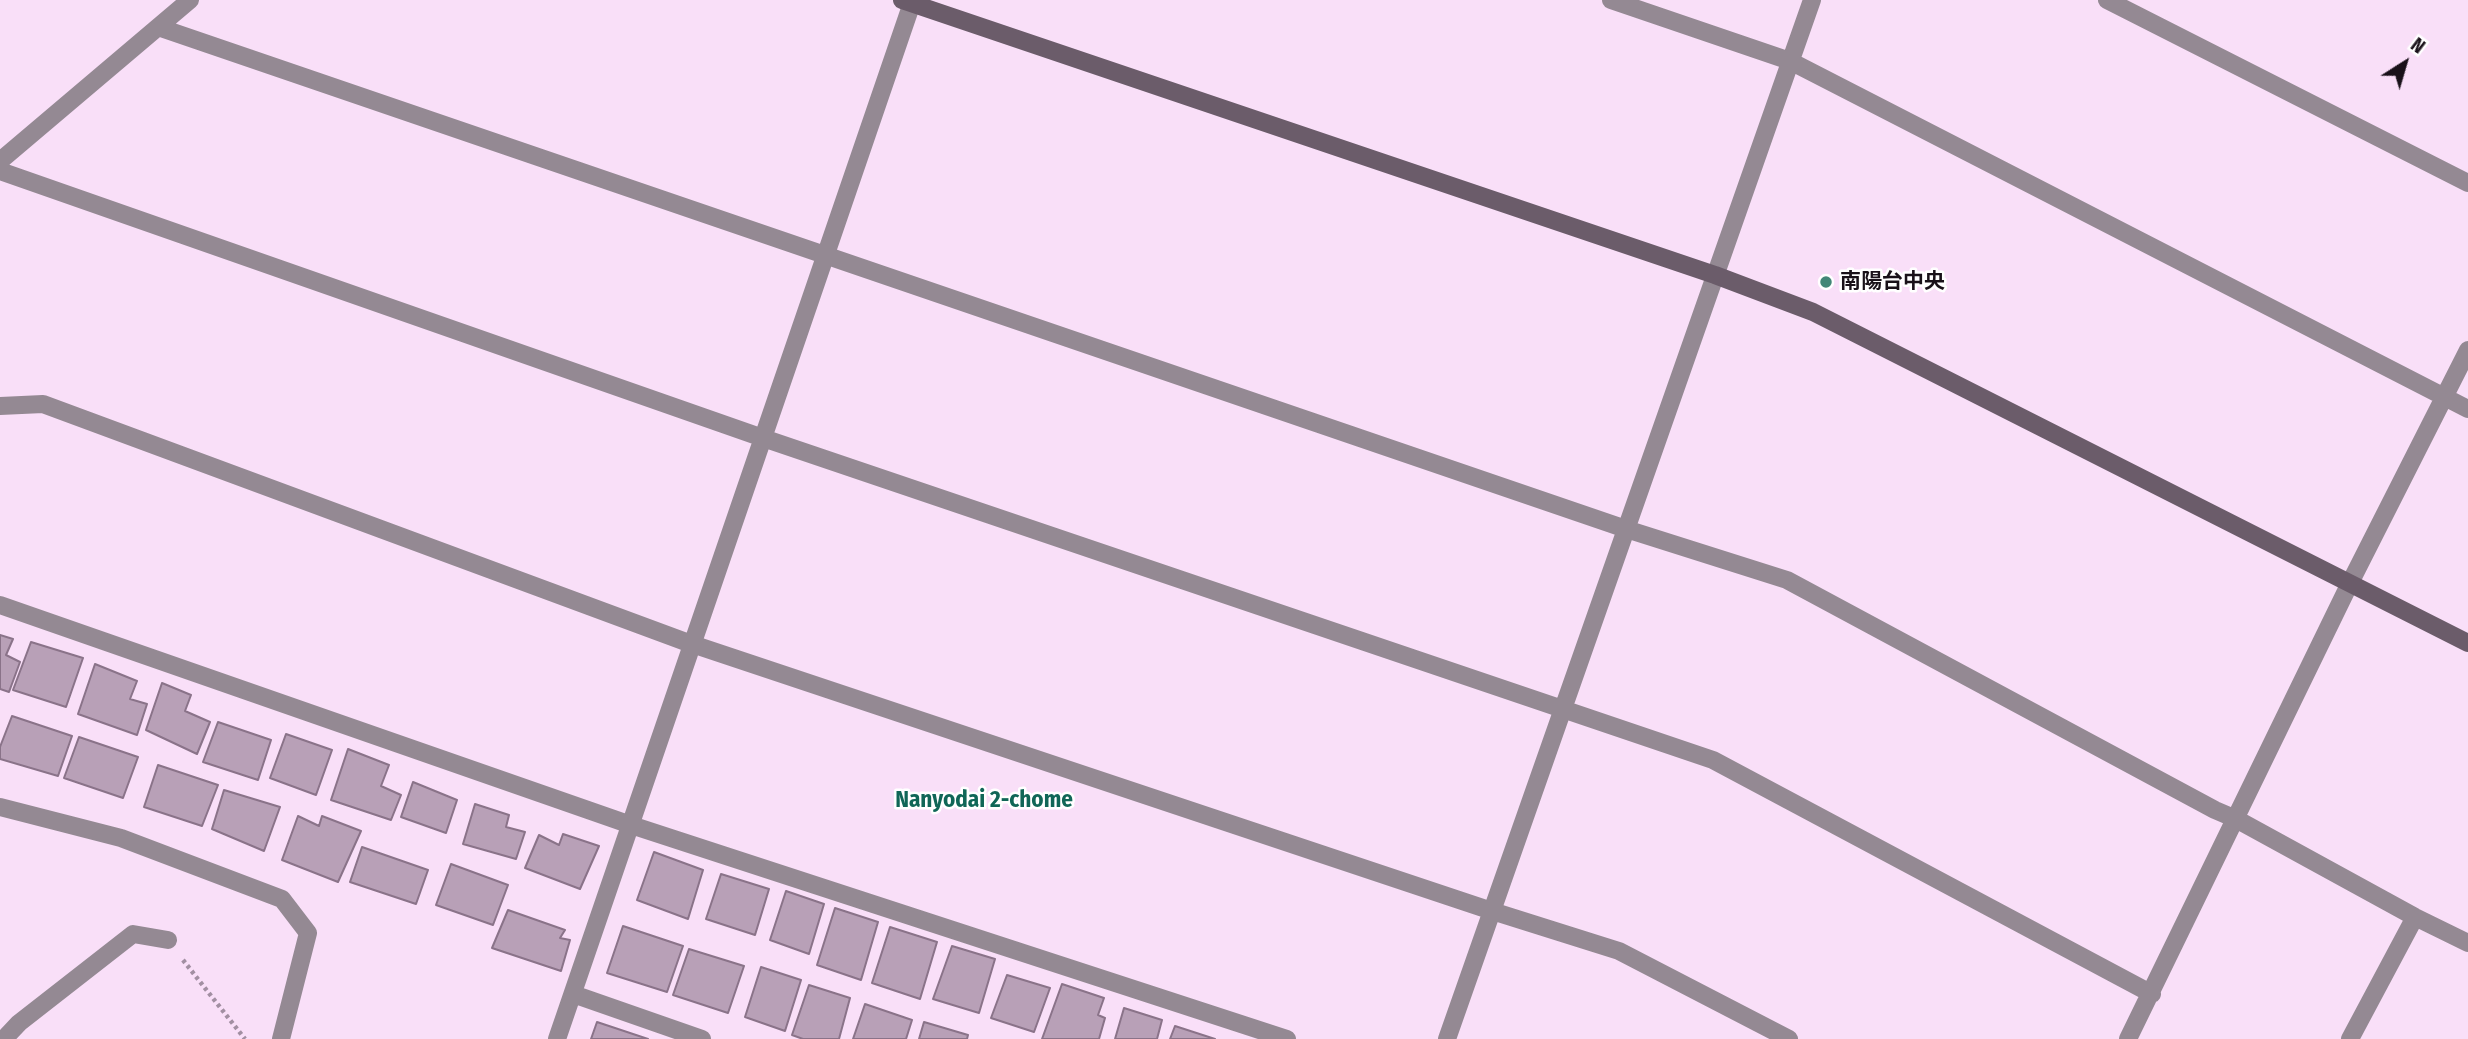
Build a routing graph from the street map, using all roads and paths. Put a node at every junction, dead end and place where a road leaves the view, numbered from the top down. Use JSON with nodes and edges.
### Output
{"nodes":[{"id":1,"x":190,"y":0,"type":"edge"},
{"id":2,"x":1611,"y":0,"type":"edge"},
{"id":3,"x":1812,"y":0,"type":"edge"},
{"id":4,"x":2107,"y":0,"type":"edge"},
{"id":5,"x":909,"y":1,"type":"edge"},
{"id":6,"x":158,"y":27,"type":"junction"},
{"id":7,"x":1790,"y":61,"type":"junction"},
{"id":8,"x":0,"y":162,"type":"edge"},
{"id":9,"x":0,"y":171,"type":"edge"},
{"id":10,"x":2468,"y":183,"type":"edge"},
{"id":11,"x":826,"y":256,"type":"junction"},
{"id":12,"x":1715,"y":275,"type":"junction"},
{"id":13,"x":2468,"y":351,"type":"edge"},
{"id":14,"x":2446,"y":397,"type":"junction"},
{"id":15,"x":0,"y":406,"type":"edge"},
{"id":16,"x":2468,"y":409,"type":"edge"},
{"id":17,"x":763,"y":438,"type":"junction"},
{"id":18,"x":1626,"y":529,"type":"junction"},
{"id":19,"x":2350,"y":583,"type":"junction"},
{"id":20,"x":0,"y":605,"type":"edge"},
{"id":21,"x":2468,"y":643,"type":"edge"},
{"id":22,"x":693,"y":644,"type":"junction"},
{"id":23,"x":1563,"y":710,"type":"junction"},
{"id":24,"x":0,"y":807,"type":"edge"},
{"id":25,"x":2236,"y":819,"type":"junction"},
{"id":26,"x":631,"y":825,"type":"junction"},
{"id":27,"x":1492,"y":911,"type":"junction"},
{"id":28,"x":2415,"y":917,"type":"junction"},
{"id":29,"x":168,"y":940,"type":"joint"},
{"id":30,"x":2468,"y":943,"type":"edge"},
{"id":31,"x":573,"y":994,"type":"junction"},
{"id":32,"x":2152,"y":994,"type":"junction"},
{"id":33,"x":4,"y":1039,"type":"edge"},
{"id":34,"x":245,"y":1039,"type":"edge"},
{"id":35,"x":281,"y":1039,"type":"edge"},
{"id":36,"x":557,"y":1039,"type":"edge"},
{"id":37,"x":702,"y":1039,"type":"edge"},
{"id":38,"x":1287,"y":1039,"type":"edge"},
{"id":39,"x":1447,"y":1039,"type":"edge"},
{"id":40,"x":1789,"y":1039,"type":"edge"},
{"id":41,"x":2128,"y":1039,"type":"edge"},
{"id":42,"x":2350,"y":1039,"type":"edge"}],
"edges":[{"from":1,"to":6,"type":"street"},
{"from":2,"to":7,"type":"street"},
{"from":3,"to":7,"type":"street"},
{"from":4,"to":10,"type":"street"},
{"from":5,"to":11,"type":"street"},
{"from":5,"to":12,"type":"street"},
{"from":6,"to":8,"type":"street"},
{"from":6,"to":11,"type":"street"},
{"from":7,"to":12,"type":"street"},
{"from":7,"to":14,"type":"street"},
{"from":9,"to":17,"type":"street"},
{"from":11,"to":17,"type":"street"},
{"from":11,"to":18,"type":"street"},
{"from":12,"to":18,"type":"street"},
{"from":12,"to":19,"type":"street"},
{"from":13,"to":14,"type":"street"},
{"from":14,"to":16,"type":"street"},
{"from":14,"to":19,"type":"street"},
{"from":15,"to":22,"type":"street"},
{"from":17,"to":22,"type":"street"},
{"from":17,"to":23,"type":"street"},
{"from":18,"to":23,"type":"street"},
{"from":18,"to":25,"type":"street"},
{"from":19,"to":21,"type":"street"},
{"from":19,"to":25,"type":"street"},
{"from":20,"to":26,"type":"street"},
{"from":22,"to":26,"type":"street"},
{"from":22,"to":27,"type":"street"},
{"from":23,"to":27,"type":"street"},
{"from":23,"to":32,"type":"street"},
{"from":24,"to":35,"type":"street"},
{"from":25,"to":28,"type":"street"},
{"from":25,"to":32,"type":"street"},
{"from":26,"to":31,"type":"street"},
{"from":26,"to":38,"type":"street"},
{"from":27,"to":39,"type":"street"},
{"from":27,"to":40,"type":"street"},
{"from":28,"to":30,"type":"street"},
{"from":28,"to":42,"type":"street"},
{"from":29,"to":33,"type":"street"},
{"from":29,"to":34,"type":"path"},
{"from":31,"to":36,"type":"street"},
{"from":31,"to":37,"type":"street"},
{"from":32,"to":41,"type":"street"}]}
